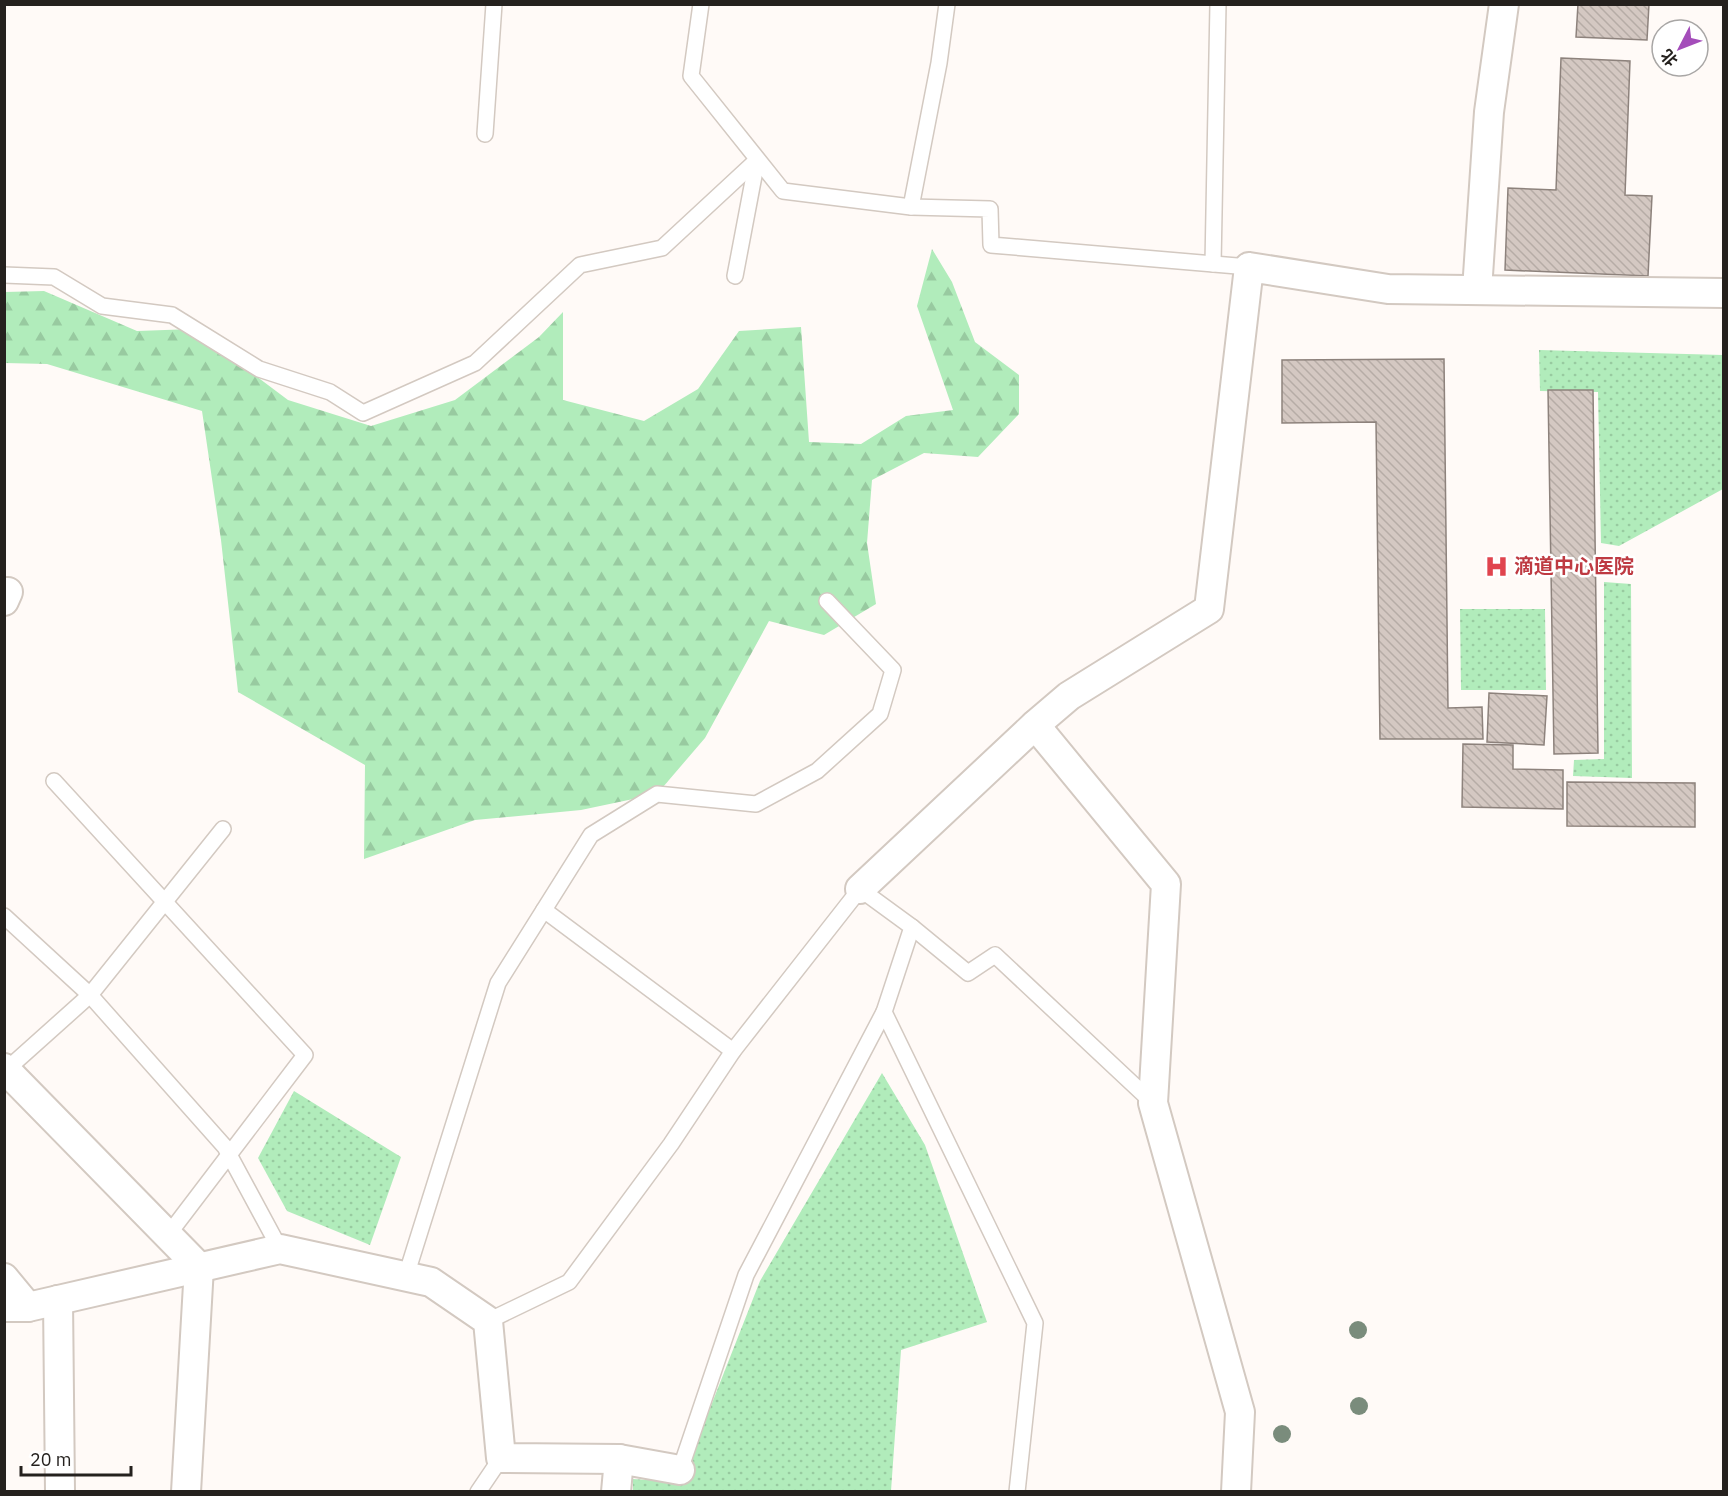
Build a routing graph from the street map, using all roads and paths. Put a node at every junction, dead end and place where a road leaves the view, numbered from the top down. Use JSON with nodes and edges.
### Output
{"nodes":[{"id":1,"x":494,"y":4,"type":"edge"},
{"id":2,"x":701,"y":4,"type":"edge"},
{"id":3,"x":947,"y":4,"type":"edge"},
{"id":4,"x":1218,"y":4,"type":"edge"},
{"id":5,"x":1504,"y":4,"type":"edge"},
{"id":6,"x":485,"y":134,"type":"dead end"},
{"id":7,"x":757,"y":160,"type":"junction"},
{"id":8,"x":911,"y":207,"type":"junction"},
{"id":9,"x":1213,"y":264,"type":"junction"},
{"id":10,"x":1249,"y":267,"type":"junction"},
{"id":11,"x":4,"y":275,"type":"edge"},
{"id":12,"x":735,"y":276,"type":"dead end"},
{"id":13,"x":1477,"y":290,"type":"junction"},
{"id":14,"x":1724,"y":293,"type":"edge"},
{"id":15,"x":4,"y":592,"type":"edge"},
{"id":16,"x":4,"y":601,"type":"edge"},
{"id":17,"x":827,"y":601,"type":"dead end"},
{"id":18,"x":1035,"y":725,"type":"junction"},
{"id":19,"x":54,"y":781,"type":"dead end"},
{"id":20,"x":223,"y":829,"type":"dead end"},
{"id":21,"x":860,"y":889,"type":"junction"},
{"id":22,"x":164,"y":902,"type":"junction"},
{"id":23,"x":544,"y":910,"type":"junction"},
{"id":24,"x":4,"y":916,"type":"edge"},
{"id":25,"x":912,"y":927,"type":"junction"},
{"id":26,"x":90,"y":995,"type":"junction"},
{"id":27,"x":884,"y":1012,"type":"junction"},
{"id":28,"x":733,"y":1051,"type":"junction"},
{"id":29,"x":5,"y":1070,"type":"edge"},
{"id":30,"x":1153,"y":1103,"type":"junction"},
{"id":31,"x":168,"y":1235,"type":"junction"},
{"id":32,"x":280,"y":1249,"type":"junction"},
{"id":33,"x":199,"y":1267,"type":"junction"},
{"id":34,"x":406,"y":1276,"type":"junction"},
{"id":35,"x":4,"y":1278,"type":"edge"},
{"id":36,"x":58,"y":1300,"type":"junction"},
{"id":37,"x":16,"y":1307,"type":"edge"},
{"id":38,"x":488,"y":1321,"type":"junction"},
{"id":39,"x":501,"y":1458,"type":"junction"},
{"id":40,"x":620,"y":1459,"type":"junction"},
{"id":41,"x":680,"y":1470,"type":"joint"},
{"id":42,"x":60,"y":1491,"type":"edge"},
{"id":43,"x":186,"y":1491,"type":"edge"},
{"id":44,"x":478,"y":1491,"type":"edge"},
{"id":45,"x":616,"y":1491,"type":"edge"},
{"id":46,"x":1017,"y":1491,"type":"edge"},
{"id":47,"x":1236,"y":1491,"type":"edge"}],
"edges":[{"from":1,"to":6,"type":"lane"},
{"from":2,"to":7,"type":"lane"},
{"from":3,"to":8,"type":"lane"},
{"from":4,"to":9,"type":"lane"},
{"from":5,"to":13,"type":"street"},
{"from":7,"to":8,"type":"lane"},
{"from":7,"to":11,"type":"lane"},
{"from":7,"to":12,"type":"lane"},
{"from":8,"to":9,"type":"lane"},
{"from":9,"to":10,"type":"lane"},
{"from":10,"to":13,"type":"street"},
{"from":10,"to":18,"type":"street"},
{"from":13,"to":14,"type":"street"},
{"from":15,"to":16,"type":"street"},
{"from":17,"to":23,"type":"lane"},
{"from":18,"to":21,"type":"street"},
{"from":18,"to":30,"type":"street"},
{"from":19,"to":22,"type":"lane"},
{"from":20,"to":22,"type":"lane"},
{"from":21,"to":25,"type":"lane"},
{"from":21,"to":28,"type":"lane"},
{"from":22,"to":26,"type":"lane"},
{"from":22,"to":31,"type":"lane"},
{"from":23,"to":28,"type":"lane"},
{"from":23,"to":34,"type":"lane"},
{"from":24,"to":26,"type":"lane"},
{"from":25,"to":27,"type":"lane"},
{"from":25,"to":30,"type":"lane"},
{"from":26,"to":29,"type":"lane"},
{"from":26,"to":32,"type":"lane"},
{"from":27,"to":41,"type":"lane"},
{"from":27,"to":46,"type":"lane"},
{"from":28,"to":38,"type":"lane"},
{"from":29,"to":31,"type":"street"},
{"from":30,"to":47,"type":"street"},
{"from":31,"to":33,"type":"street"},
{"from":32,"to":33,"type":"street"},
{"from":32,"to":34,"type":"street"},
{"from":33,"to":36,"type":"street"},
{"from":33,"to":43,"type":"street"},
{"from":34,"to":38,"type":"street"},
{"from":35,"to":37,"type":"street"},
{"from":36,"to":37,"type":"street"},
{"from":36,"to":42,"type":"street"},
{"from":38,"to":39,"type":"street"},
{"from":39,"to":40,"type":"street"},
{"from":39,"to":44,"type":"lane"},
{"from":40,"to":41,"type":"street"},
{"from":40,"to":45,"type":"street"}]}
